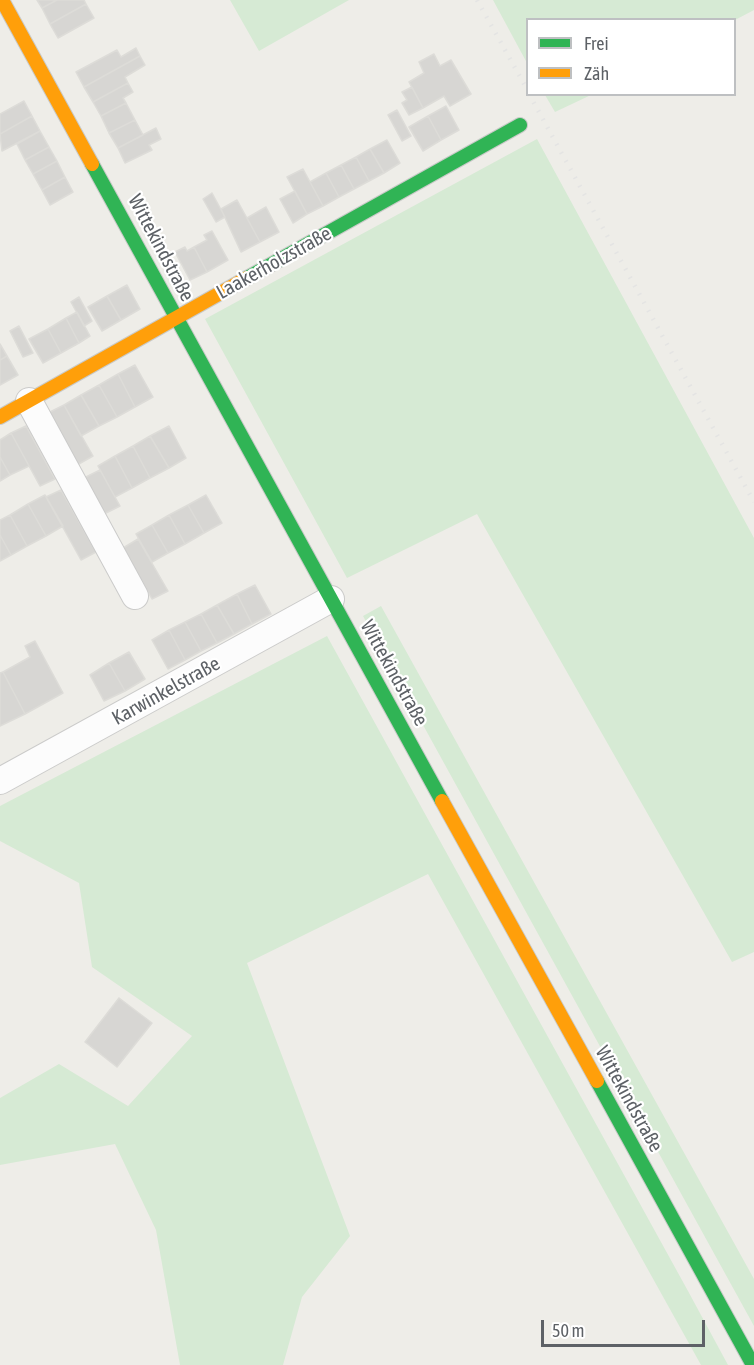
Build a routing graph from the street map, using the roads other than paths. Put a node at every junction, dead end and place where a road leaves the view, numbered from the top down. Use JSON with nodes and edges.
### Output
{"nodes":[{"id":1,"x":2,"y":0,"type":"edge"},
{"id":2,"x":520,"y":125,"type":"dead end"},
{"id":3,"x":176,"y":317,"type":"junction"},
{"id":4,"x":29,"y":401,"type":"junction"},
{"id":5,"x":0,"y":417,"type":"edge"},
{"id":6,"x":135,"y":597,"type":"dead end"},
{"id":7,"x":331,"y":598,"type":"junction"},
{"id":8,"x":0,"y":782,"type":"edge"},
{"id":9,"x":753,"y":1365,"type":"edge"}],
"edges":[{"from":1,"to":3,"type":"main road","name":"Wittekindstraße"},
{"from":2,"to":3,"type":"main road","name":"Laakerholzstraße"},
{"from":3,"to":4,"type":"main road","name":"Laakerholzstraße"},
{"from":3,"to":7,"type":"main road","name":"Wittekindstraße"},
{"from":4,"to":5,"type":"main road","name":"Laakerholzstraße"},
{"from":4,"to":6,"type":"street"},
{"from":7,"to":8,"type":"street","name":"Karwinkelstraße"},
{"from":7,"to":9,"type":"main road","name":"Wittekindstraße"}]}
